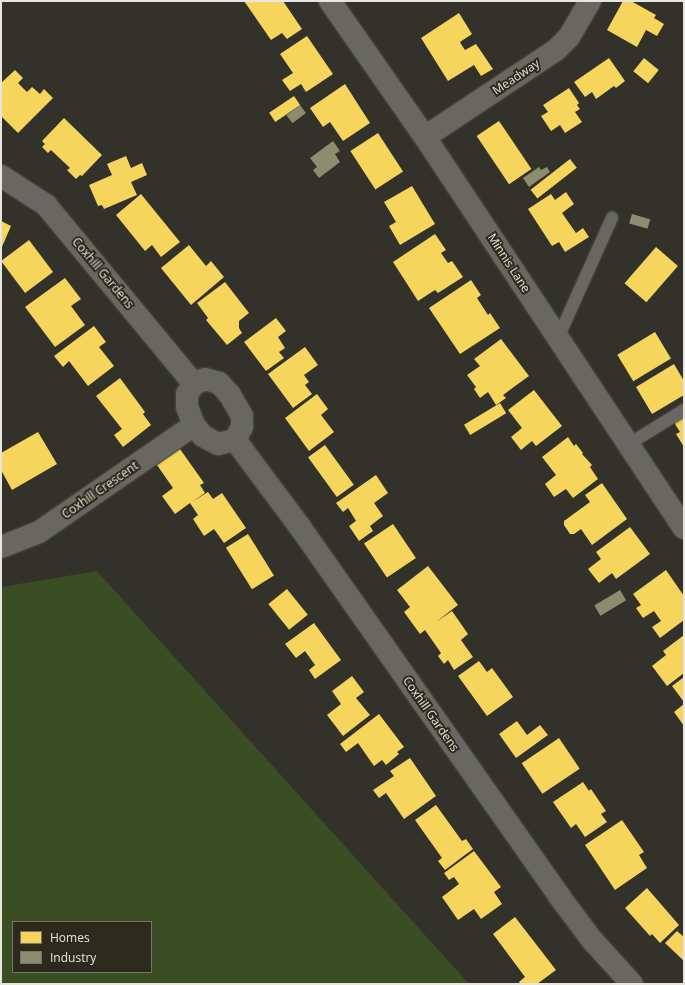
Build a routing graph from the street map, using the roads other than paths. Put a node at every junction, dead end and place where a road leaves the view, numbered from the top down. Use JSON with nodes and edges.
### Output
{"nodes":[{"id":1,"x":330,"y":1,"type":"edge"},
{"id":2,"x":590,"y":1,"type":"edge"},
{"id":3,"x":425,"y":137,"type":"junction"},
{"id":4,"x":1,"y":176,"type":"edge"},
{"id":5,"x":612,"y":218,"type":"dead end"},
{"id":6,"x":558,"y":338,"type":"junction"},
{"id":7,"x":194,"y":384,"type":"junction"},
{"id":8,"x":684,"y":410,"type":"edge"},
{"id":9,"x":194,"y":425,"type":"junction"},
{"id":10,"x":235,"y":440,"type":"junction"},
{"id":11,"x":629,"y":444,"type":"junction"},
{"id":12,"x":684,"y":528,"type":"edge"},
{"id":13,"x":1,"y":547,"type":"edge"},
{"id":14,"x":632,"y":984,"type":"edge"}],
"edges":[{"from":1,"to":3,"type":"street","name":"Minnis Lane"},
{"from":2,"to":3,"type":"street","name":"Meadway"},
{"from":3,"to":6,"type":"street","name":"Minnis Lane"},
{"from":4,"to":7,"type":"street","name":"Coxhill Gardens"},
{"from":5,"to":6,"type":"lane"},
{"from":6,"to":11,"type":"street","name":"Minnis Lane"},
{"from":7,"to":9,"type":"street"},
{"from":7,"to":10,"type":"street"},
{"from":8,"to":11,"type":"lane"},
{"from":9,"to":10,"type":"street"},
{"from":9,"to":13,"type":"street","name":"Coxhill Crescent"},
{"from":10,"to":14,"type":"street","name":"Coxhill Gardens"},
{"from":11,"to":12,"type":"street","name":"Minnis Lane"}]}
